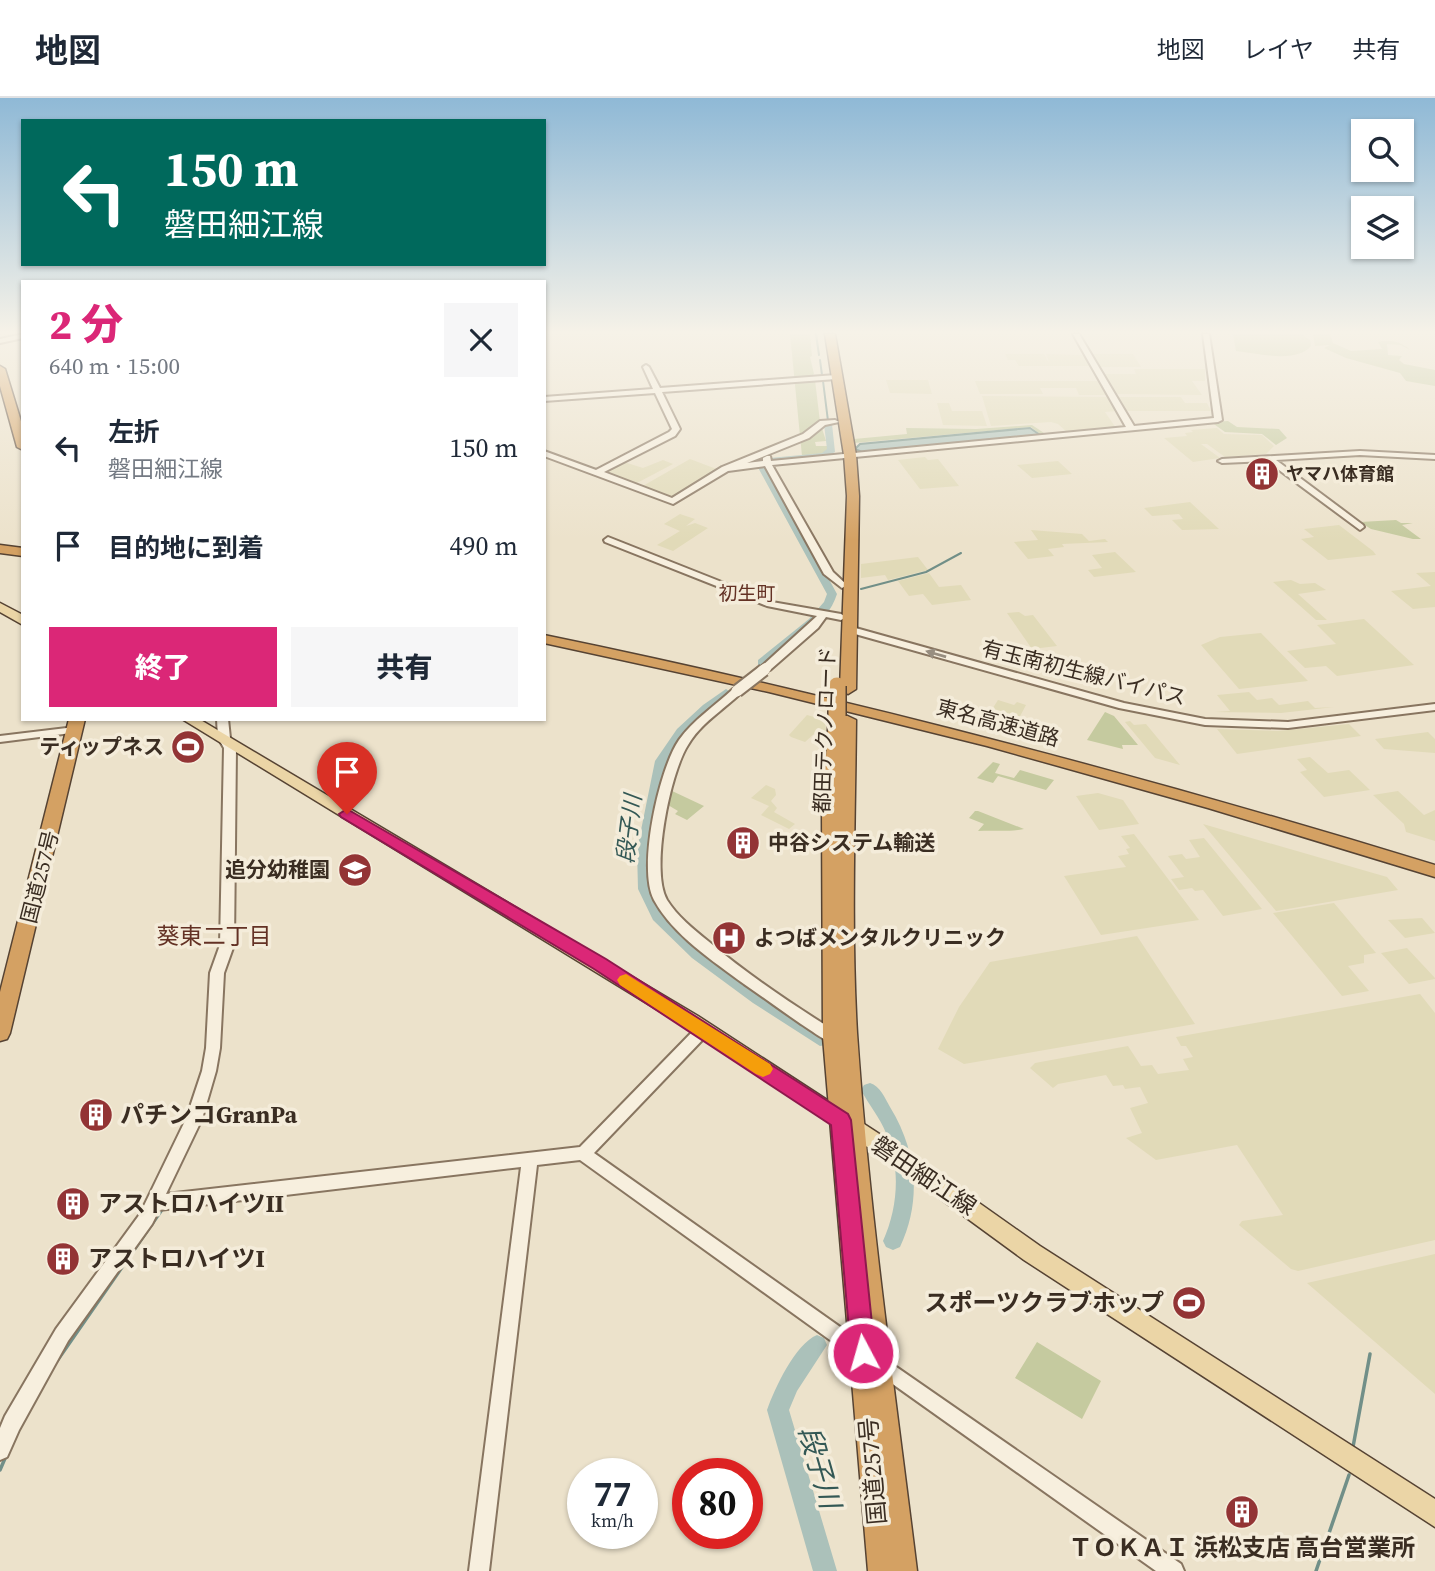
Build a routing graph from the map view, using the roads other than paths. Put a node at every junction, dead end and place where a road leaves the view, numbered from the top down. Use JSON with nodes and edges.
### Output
{"nodes":[{"id":1,"x":10,"y":403,"type":"edge"},
{"id":2,"x":663,"y":403,"type":"edge"},
{"id":3,"x":832,"y":403,"type":"edge"},
{"id":4,"x":837,"y":403,"type":"edge"},
{"id":5,"x":1116,"y":403,"type":"edge"},
{"id":6,"x":1216,"y":403,"type":"edge"},
{"id":7,"x":831,"y":422,"type":"junction"},
{"id":8,"x":1131,"y":428,"type":"junction"},
{"id":9,"x":21,"y":440,"type":"edge"},
{"id":10,"x":771,"y":450,"type":"junction"},
{"id":11,"x":546,"y":454,"type":"edge"},
{"id":12,"x":845,"y":455,"type":"junction"},
{"id":13,"x":1267,"y":457,"type":"junction"},
{"id":14,"x":1435,"y":457,"type":"edge"},
{"id":15,"x":1222,"y":461,"type":"dead end"},
{"id":16,"x":765,"y":462,"type":"junction"},
{"id":17,"x":729,"y":467,"type":"junction"},
{"id":18,"x":598,"y":472,"type":"junction"},
{"id":19,"x":1360,"y":527,"type":"dead end"},
{"id":20,"x":608,"y":540,"type":"dead end"},
{"id":21,"x":0,"y":549,"type":"edge"},
{"id":22,"x":21,"y":552,"type":"edge"},
{"id":23,"x":0,"y":555,"type":"edge"},
{"id":24,"x":21,"y":558,"type":"edge"},
{"id":25,"x":842,"y":585,"type":"junction"},
{"id":26,"x":0,"y":607,"type":"edge"},
{"id":27,"x":820,"y":614,"type":"junction"},
{"id":28,"x":841,"y":617,"type":"junction"},
{"id":29,"x":21,"y":620,"type":"edge"},
{"id":30,"x":852,"y":630,"type":"junction"},
{"id":31,"x":546,"y":632,"type":"edge"},
{"id":32,"x":546,"y":639,"type":"edge"},
{"id":33,"x":996,"y":665,"type":"dead end"},
{"id":34,"x":843,"y":687,"type":"junction"},
{"id":35,"x":1435,"y":701,"type":"edge"},
{"id":36,"x":1435,"y":707,"type":"edge"},
{"id":37,"x":843,"y":717,"type":"junction"},
{"id":38,"x":193,"y":721,"type":"edge"},
{"id":39,"x":222,"y":721,"type":"edge"},
{"id":40,"x":76,"y":725,"type":"edge"},
{"id":41,"x":224,"y":738,"type":"junction"},
{"id":42,"x":0,"y":739,"type":"edge"},
{"id":43,"x":1435,"y":862,"type":"edge"},
{"id":44,"x":1435,"y":871,"type":"edge"},
{"id":45,"x":1,"y":1023,"type":"edge"},
{"id":46,"x":703,"y":1030,"type":"junction"},
{"id":47,"x":833,"y":1037,"type":"junction"},
{"id":48,"x":848,"y":1125,"type":"junction"},
{"id":49,"x":582,"y":1153,"type":"junction"},
{"id":50,"x":530,"y":1159,"type":"junction"},
{"id":51,"x":154,"y":1203,"type":"junction"},
{"id":52,"x":871,"y":1359,"type":"junction"},
{"id":53,"x":0,"y":1450,"type":"edge"},
{"id":54,"x":1435,"y":1514,"type":"edge"},
{"id":55,"x":479,"y":1571,"type":"edge"},
{"id":56,"x":883,"y":1571,"type":"edge"},
{"id":57,"x":902,"y":1571,"type":"edge"},
{"id":58,"x":1174,"y":1571,"type":"edge"}],
"edges":[{"from":1,"to":9,"type":"highway"},
{"from":2,"to":18,"type":"street"},
{"from":3,"to":7,"type":"highway","name":"都田テクノロード"},
{"from":4,"to":12,"type":"highway","name":"都田テクノロード"},
{"from":5,"to":8,"type":"street"},
{"from":6,"to":8,"type":"street"},
{"from":7,"to":10,"type":"street"},
{"from":7,"to":12,"type":"highway","name":"都田テクノロード"},
{"from":8,"to":12,"type":"street"},
{"from":10,"to":16,"type":"street"},
{"from":10,"to":17,"type":"street"},
{"from":11,"to":18,"type":"street"},
{"from":12,"to":16,"type":"street"},
{"from":12,"to":25,"type":"highway","name":"都田テクノロード"},
{"from":12,"to":30,"type":"highway","name":"都田テクノロード"},
{"from":13,"to":14,"type":"street"},
{"from":13,"to":15,"type":"street"},
{"from":13,"to":19,"type":"street"},
{"from":16,"to":17,"type":"street"},
{"from":16,"to":25,"type":"street"},
{"from":17,"to":18,"type":"street"},
{"from":20,"to":27,"type":"street"},
{"from":21,"to":22,"type":"highway"},
{"from":23,"to":24,"type":"highway"},
{"from":25,"to":28,"type":"highway","name":"都田テクノロード"},
{"from":26,"to":29,"type":"main road"},
{"from":27,"to":28,"type":"street"},
{"from":27,"to":47,"type":"street","bridge":true},
{"from":28,"to":34,"type":"highway","name":"都田テクノロード"},
{"from":30,"to":34,"type":"highway","name":"都田テクノロード"},
{"from":36,"to":30,"type":"street","name":"有玉南初生線バイパス","one_way":true},
{"from":31,"to":43,"type":"highway","name":"東名高速道路"},
{"from":32,"to":44,"type":"highway","name":"東名高速道路"},
{"from":33,"to":35,"type":"street","name":"有玉南初生線バイパス"},
{"from":34,"to":37,"type":"highway","name":"都田テクノロード"},
{"from":37,"to":47,"type":"highway","name":"都田テクノロード"},
{"from":37,"to":48,"type":"highway","name":"都田テクノロード"},
{"from":38,"to":41,"type":"main road","name":"磐田細江線"},
{"from":39,"to":41,"type":"street"},
{"from":40,"to":42,"type":"street"},
{"from":40,"to":45,"type":"highway","name":"国道257号"},
{"from":41,"to":46,"type":"main road","name":"磐田細江線"},
{"from":41,"to":51,"type":"street"},
{"from":46,"to":48,"type":"main road","name":"磐田細江線"},
{"from":46,"to":49,"type":"street"},
{"from":47,"to":48,"type":"highway","name":"都田テクノロード"},
{"from":48,"to":52,"type":"highway","name":"国道257号"},
{"from":48,"to":54,"type":"main road","name":"磐田細江線"},
{"from":49,"to":50,"type":"street"},
{"from":49,"to":52,"type":"street"},
{"from":50,"to":51,"type":"street"},
{"from":50,"to":55,"type":"street"},
{"from":51,"to":53,"type":"street"},
{"from":52,"to":56,"type":"highway","name":"国道257号"},
{"from":52,"to":57,"type":"highway","name":"国道257号"},
{"from":52,"to":58,"type":"street"}]}
